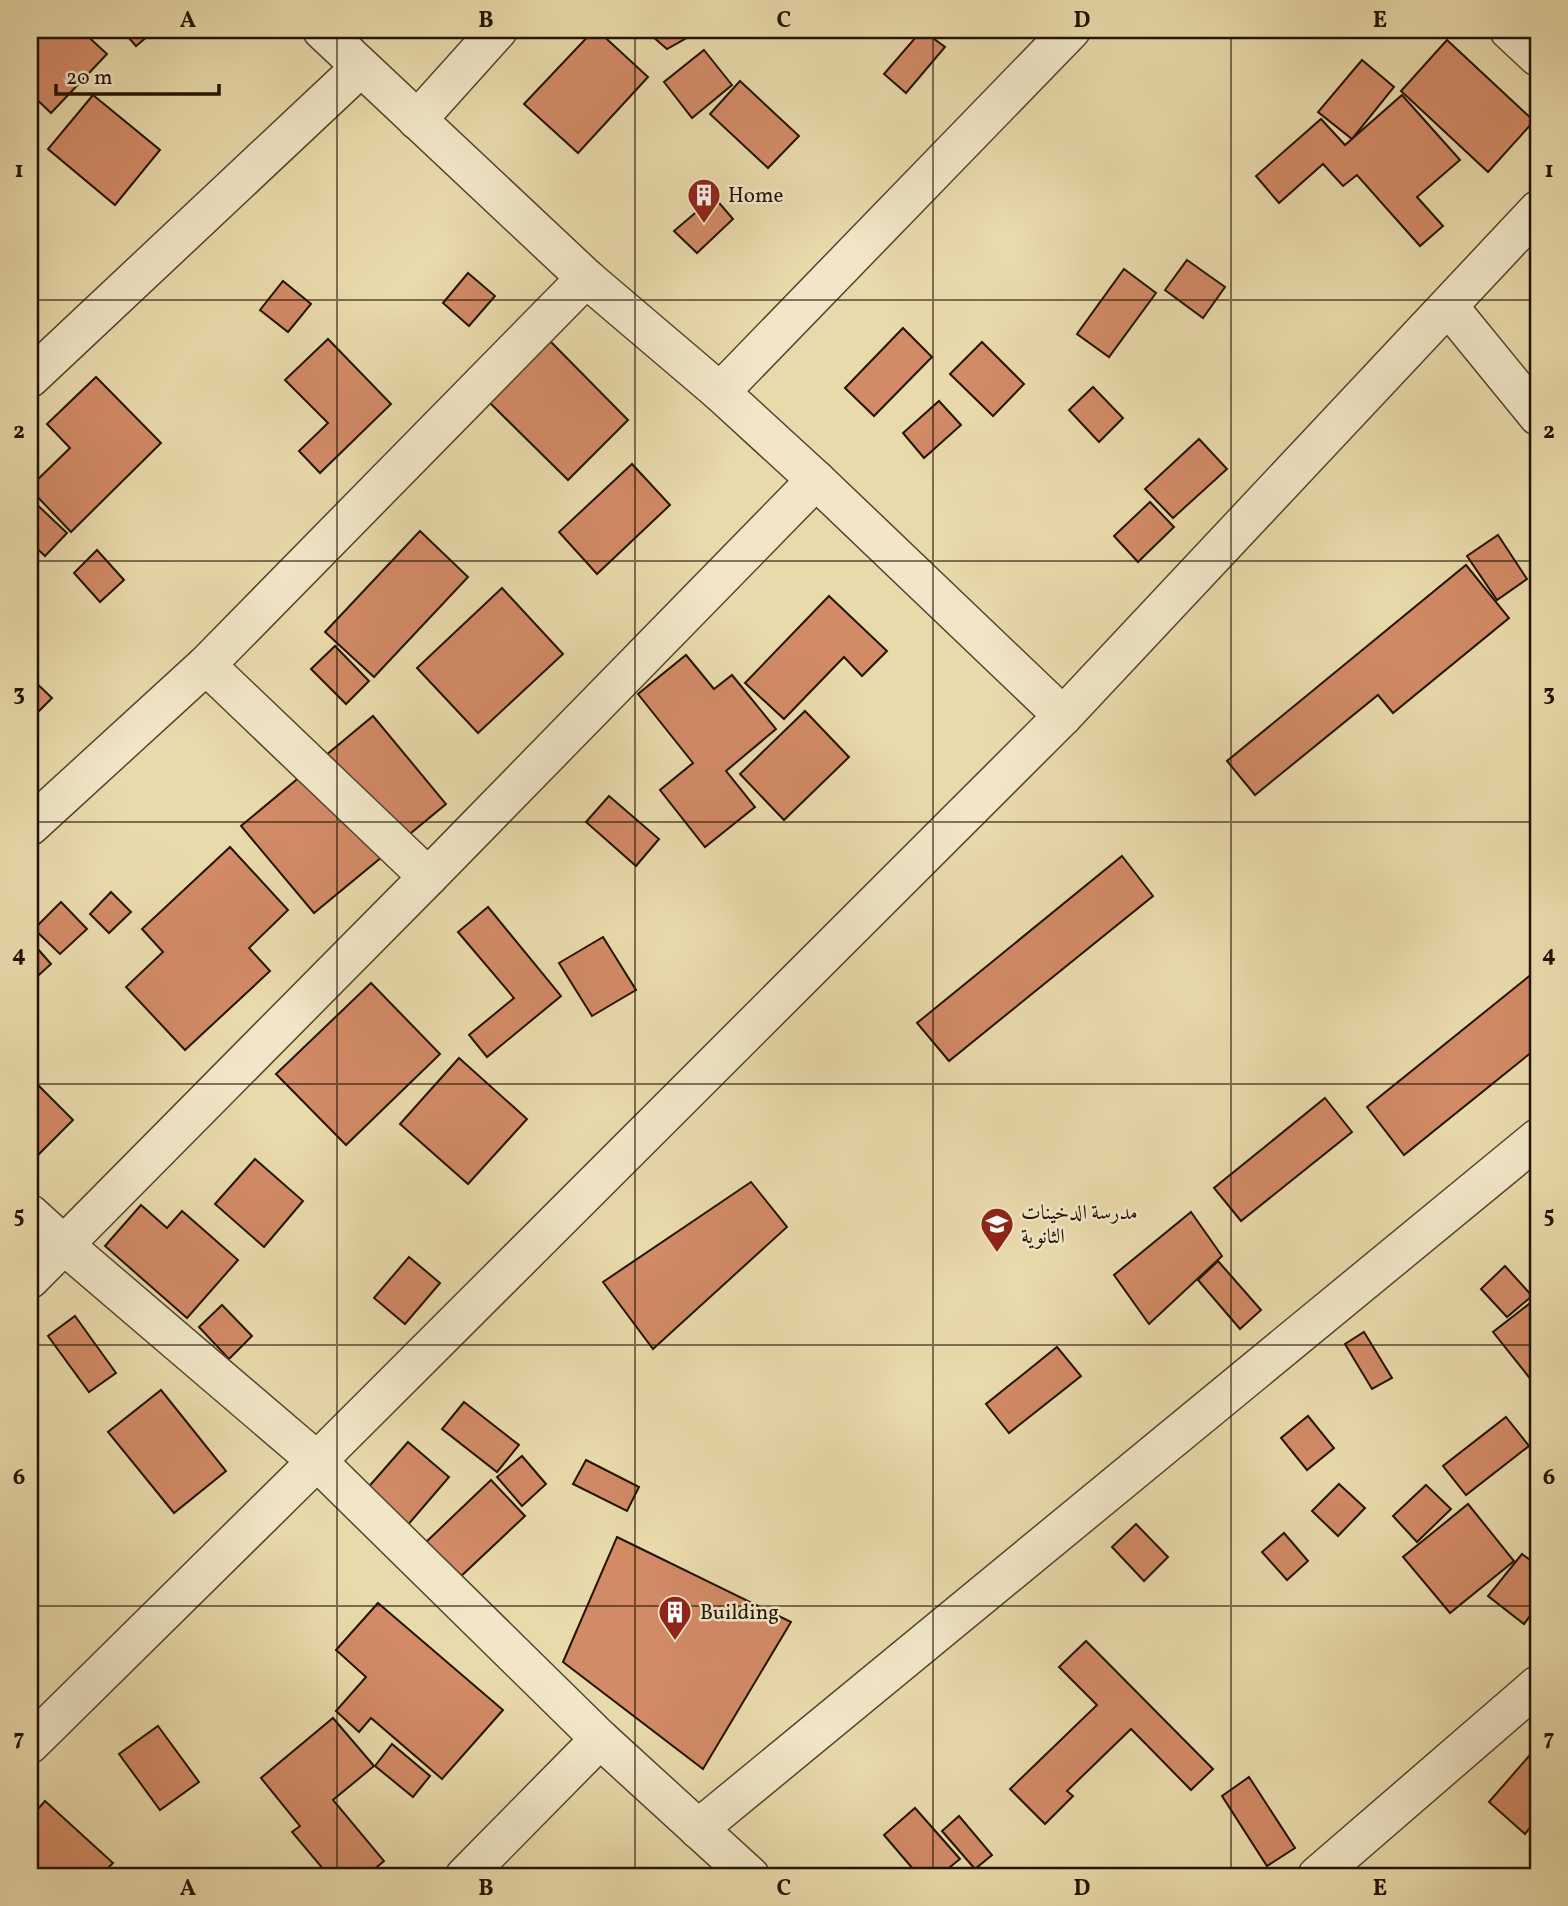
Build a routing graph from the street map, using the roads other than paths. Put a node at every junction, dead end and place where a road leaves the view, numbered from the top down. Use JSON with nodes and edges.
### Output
{"nodes":[{"id":1,"x":322,"y":30,"type":"edge"},
{"id":2,"x":498,"y":30,"type":"edge"},
{"id":3,"x":1070,"y":30,"type":"edge"},
{"id":4,"x":1508,"y":30,"type":"edge"},
{"id":5,"x":1538,"y":57,"type":"edge"},
{"id":6,"x":361,"y":67,"type":"junction"},
{"id":7,"x":417,"y":120,"type":"junction"},
{"id":8,"x":1538,"y":210,"type":"edge"},
{"id":9,"x":586,"y":278,"type":"junction"},
{"id":10,"x":1449,"y":307,"type":"junction"},
{"id":11,"x":30,"y":378,"type":"edge"},
{"id":12,"x":720,"y":392,"type":"junction"},
{"id":13,"x":1538,"y":416,"type":"edge"},
{"id":14,"x":816,"y":480,"type":"junction"},
{"id":15,"x":206,"y":665,"type":"junction"},
{"id":16,"x":1063,"y":716,"type":"junction"},
{"id":17,"x":30,"y":826,"type":"edge"},
{"id":18,"x":428,"y":877,"type":"junction"},
{"id":19,"x":1538,"y":1138,"type":"edge"},
{"id":20,"x":30,"y":1214,"type":"edge"},
{"id":21,"x":63,"y":1244,"type":"junction"},
{"id":22,"x":30,"y":1279,"type":"edge"},
{"id":23,"x":317,"y":1461,"type":"junction"},
{"id":24,"x":1538,"y":1685,"type":"edge"},
{"id":25,"x":600,"y":1739,"type":"junction"},
{"id":26,"x":30,"y":1744,"type":"edge"},
{"id":27,"x":698,"y":1829,"type":"junction"},
{"id":28,"x":465,"y":1876,"type":"edge"},
{"id":29,"x":750,"y":1876,"type":"edge"},
{"id":30,"x":1317,"y":1876,"type":"edge"}],
"edges":[{"from":1,"to":6,"type":"street"},
{"from":2,"to":7,"type":"street"},
{"from":3,"to":12,"type":"street"},
{"from":4,"to":5,"type":"street"},
{"from":6,"to":7,"type":"street"},
{"from":6,"to":11,"type":"street"},
{"from":7,"to":9,"type":"street"},
{"from":8,"to":10,"type":"street"},
{"from":9,"to":12,"type":"street"},
{"from":9,"to":15,"type":"street"},
{"from":10,"to":13,"type":"street"},
{"from":10,"to":16,"type":"street"},
{"from":12,"to":14,"type":"street"},
{"from":14,"to":16,"type":"street"},
{"from":14,"to":18,"type":"street"},
{"from":15,"to":17,"type":"street"},
{"from":15,"to":18,"type":"street"},
{"from":16,"to":23,"type":"street"},
{"from":18,"to":21,"type":"street"},
{"from":19,"to":27,"type":"street"},
{"from":20,"to":21,"type":"street"},
{"from":21,"to":22,"type":"street"},
{"from":21,"to":23,"type":"street"},
{"from":23,"to":25,"type":"street"},
{"from":23,"to":26,"type":"street"},
{"from":24,"to":30,"type":"street"},
{"from":25,"to":27,"type":"street"},
{"from":25,"to":28,"type":"street"},
{"from":27,"to":29,"type":"street"}]}
